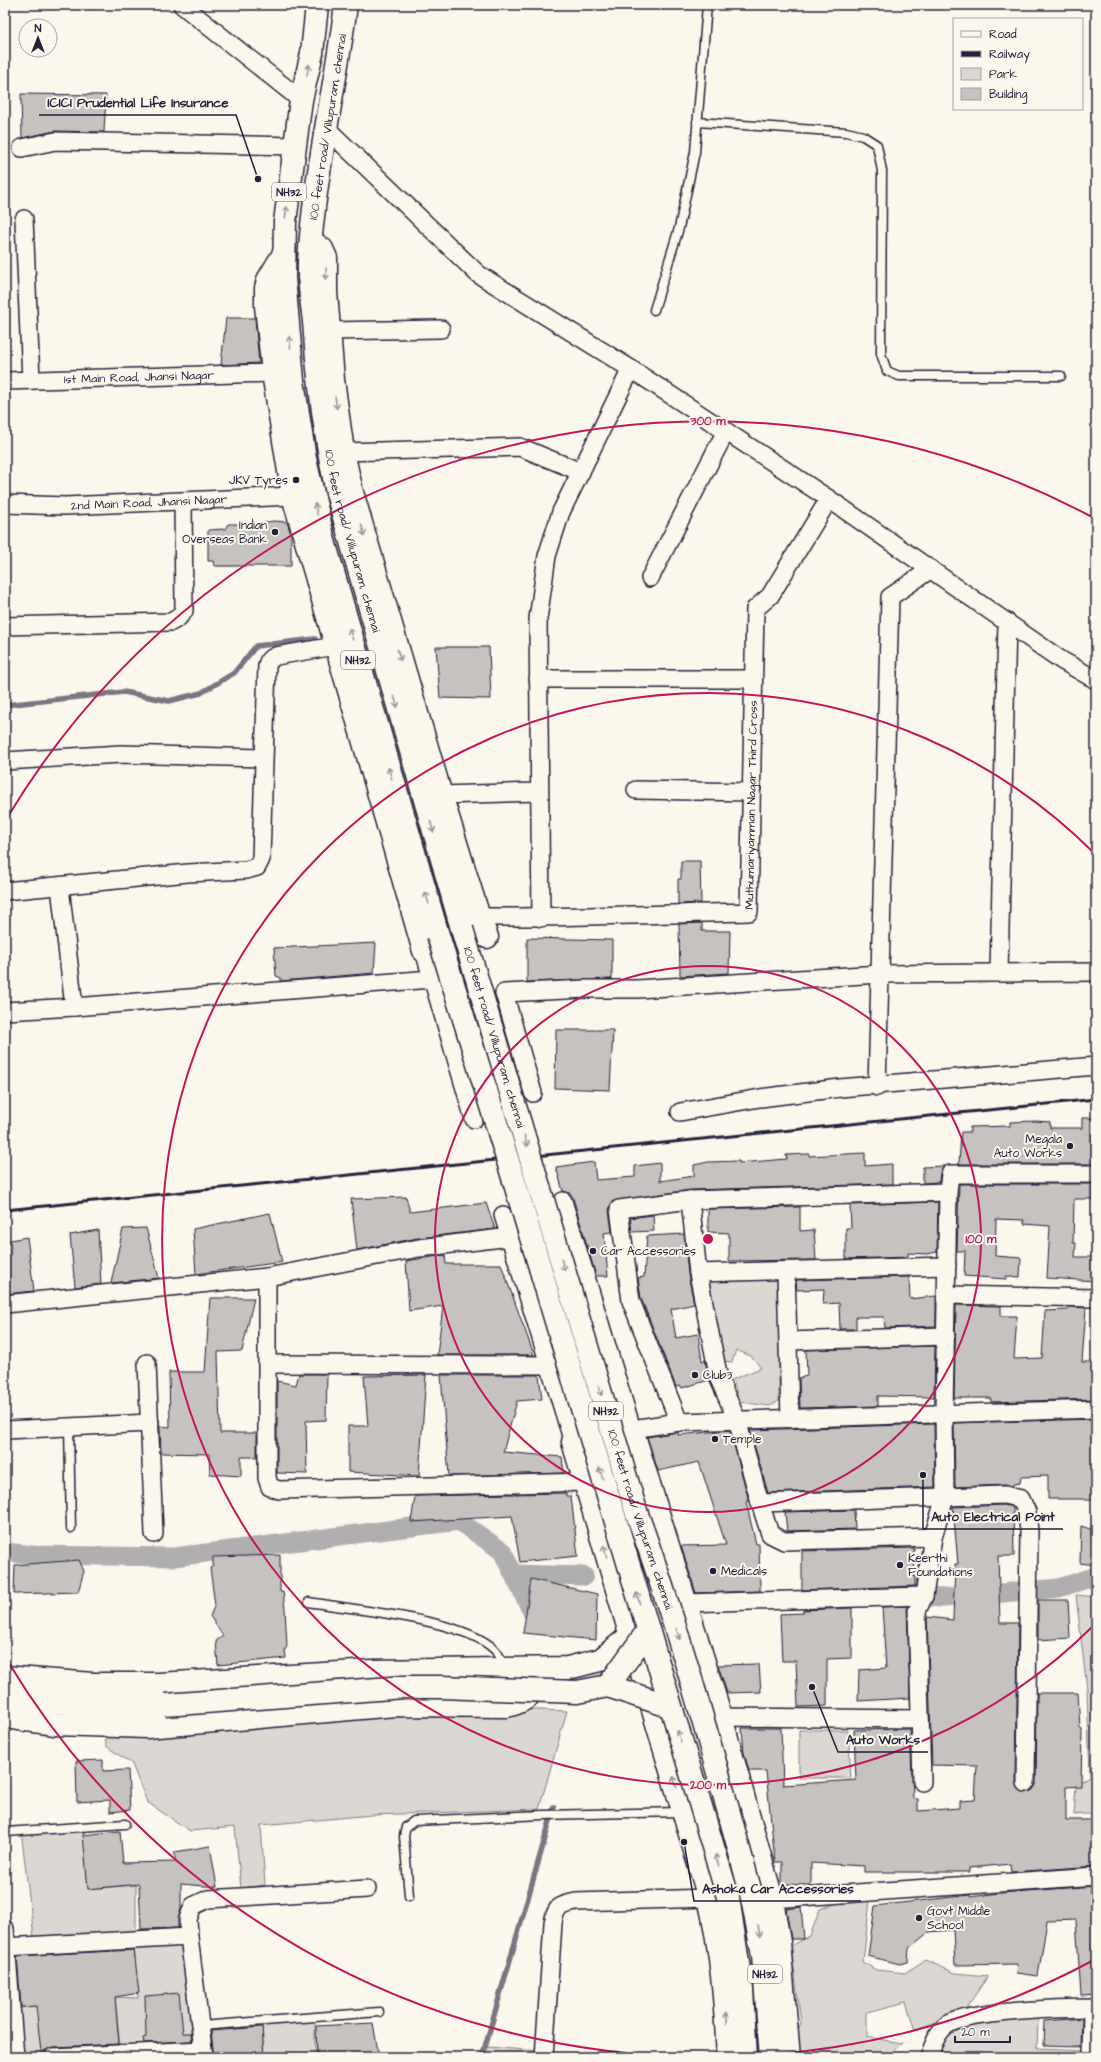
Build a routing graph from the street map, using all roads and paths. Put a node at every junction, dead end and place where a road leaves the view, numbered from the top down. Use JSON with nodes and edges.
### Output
{"nodes":[{"id":1,"x":182,"y":5,"type":"edge"},
{"id":2,"x":318,"y":5,"type":"edge"},
{"id":3,"x":346,"y":5,"type":"edge"},
{"id":4,"x":707,"y":5,"type":"edge"},
{"id":5,"x":302,"y":100,"type":"junction"},
{"id":6,"x":697,"y":122,"type":"junction"},
{"id":7,"x":325,"y":127,"type":"junction"},
{"id":8,"x":295,"y":146,"type":"junction"},
{"id":9,"x":22,"y":148,"type":"dead end"},
{"id":10,"x":24,"y":219,"type":"dead end"},
{"id":11,"x":311,"y":241,"type":"junction"},
{"id":12,"x":283,"y":255,"type":"junction"},
{"id":13,"x":654,"y":310,"type":"dead end"},
{"id":14,"x":440,"y":329,"type":"dead end"},
{"id":15,"x":329,"y":331,"type":"junction"},
{"id":16,"x":631,"y":368,"type":"junction"},
{"id":17,"x":273,"y":373,"type":"junction"},
{"id":18,"x":1061,"y":376,"type":"dead end"},
{"id":19,"x":31,"y":380,"type":"junction"},
{"id":20,"x":5,"y":381,"type":"edge"},
{"id":21,"x":726,"y":431,"type":"junction"},
{"id":22,"x":343,"y":452,"type":"junction"},
{"id":23,"x":581,"y":472,"type":"junction"},
{"id":24,"x":292,"y":496,"type":"junction"},
{"id":25,"x":829,"y":500,"type":"junction"},
{"id":26,"x":183,"y":501,"type":"junction"},
{"id":27,"x":5,"y":504,"type":"edge"},
{"id":28,"x":931,"y":569,"type":"junction"},
{"id":29,"x":650,"y":578,"type":"dead end"},
{"id":30,"x":1008,"y":622,"type":"junction"},
{"id":31,"x":5,"y":626,"type":"edge"},
{"id":32,"x":335,"y":646,"type":"junction"},
{"id":33,"x":538,"y":679,"type":"junction"},
{"id":34,"x":753,"y":679,"type":"junction"},
{"id":35,"x":1096,"y":680,"type":"edge"},
{"id":36,"x":263,"y":758,"type":"junction"},
{"id":37,"x":5,"y":761,"type":"edge"},
{"id":38,"x":636,"y":790,"type":"dead end"},
{"id":39,"x":540,"y":792,"type":"junction"},
{"id":40,"x":751,"y":792,"type":"junction"},
{"id":41,"x":441,"y":795,"type":"junction"},
{"id":42,"x":60,"y":887,"type":"junction"},
{"id":43,"x":5,"y":891,"type":"edge"},
{"id":44,"x":541,"y":918,"type":"junction"},
{"id":45,"x":470,"y":923,"type":"junction"},
{"id":46,"x":487,"y":937,"type":"dead end"},
{"id":47,"x":431,"y":943,"type":"junction"},
{"id":48,"x":1096,"y":972,"type":"edge"},
{"id":49,"x":999,"y":973,"type":"junction"},
{"id":50,"x":880,"y":974,"type":"junction"},
{"id":51,"x":432,"y":979,"type":"junction"},
{"id":52,"x":74,"y":1007,"type":"junction"},
{"id":53,"x":5,"y":1011,"type":"edge"},
{"id":54,"x":1096,"y":1066,"type":"edge"},
{"id":55,"x":877,"y":1087,"type":"junction"},
{"id":56,"x":533,"y":1093,"type":"dead end"},
{"id":57,"x":680,"y":1112,"type":"dead end"},
{"id":58,"x":474,"y":1119,"type":"dead end"},
{"id":59,"x":1096,"y":1174,"type":"edge"},
{"id":60,"x":948,"y":1192,"type":"junction"},
{"id":61,"x":690,"y":1200,"type":"junction"},
{"id":62,"x":563,"y":1201,"type":"dead end"},
{"id":63,"x":503,"y":1215,"type":"dead end"},
{"id":64,"x":510,"y":1237,"type":"junction"},
{"id":65,"x":947,"y":1266,"type":"junction"},
{"id":66,"x":786,"y":1270,"type":"junction"},
{"id":67,"x":698,"y":1273,"type":"junction"},
{"id":68,"x":267,"y":1277,"type":"junction"},
{"id":69,"x":947,"y":1295,"type":"junction"},
{"id":70,"x":1096,"y":1298,"type":"edge"},
{"id":71,"x":5,"y":1304,"type":"edge"},
{"id":72,"x":946,"y":1336,"type":"junction"},
{"id":73,"x":788,"y":1341,"type":"junction"},
{"id":74,"x":147,"y":1363,"type":"dead end"},
{"id":75,"x":268,"y":1364,"type":"junction"},
{"id":76,"x":549,"y":1365,"type":"junction"},
{"id":77,"x":1096,"y":1409,"type":"edge"},
{"id":78,"x":944,"y":1414,"type":"junction"},
{"id":79,"x":790,"y":1419,"type":"junction"},
{"id":80,"x":737,"y":1420,"type":"junction"},
{"id":81,"x":679,"y":1422,"type":"junction"},
{"id":82,"x":150,"y":1423,"type":"junction"},
{"id":83,"x":69,"y":1427,"type":"junction"},
{"id":84,"x":632,"y":1429,"type":"junction"},
{"id":85,"x":5,"y":1430,"type":"edge"},
{"id":86,"x":573,"y":1442,"type":"junction"},
{"id":87,"x":585,"y":1482,"type":"junction"},
{"id":88,"x":945,"y":1497,"type":"junction"},
{"id":89,"x":760,"y":1503,"type":"junction"},
{"id":90,"x":71,"y":1528,"type":"dead end"},
{"id":91,"x":154,"y":1534,"type":"dead end"},
{"id":92,"x":933,"y":1537,"type":"junction"},
{"id":93,"x":924,"y":1596,"type":"junction"},
{"id":94,"x":310,"y":1602,"type":"dead end"},
{"id":95,"x":685,"y":1603,"type":"junction"},
{"id":96,"x":639,"y":1634,"type":"junction"},
{"id":97,"x":504,"y":1669,"type":"junction"},
{"id":98,"x":536,"y":1670,"type":"junction"},
{"id":99,"x":5,"y":1677,"type":"edge"},
{"id":100,"x":246,"y":1679,"type":"junction"},
{"id":101,"x":608,"y":1686,"type":"junction"},
{"id":102,"x":5,"y":1697,"type":"edge"},
{"id":103,"x":669,"y":1706,"type":"junction"},
{"id":104,"x":5,"y":1717,"type":"edge"},
{"id":105,"x":721,"y":1717,"type":"junction"},
{"id":106,"x":249,"y":1718,"type":"junction"},
{"id":107,"x":920,"y":1720,"type":"junction"},
{"id":108,"x":922,"y":1782,"type":"dead end"},
{"id":109,"x":1026,"y":1782,"type":"dead end"},
{"id":110,"x":684,"y":1812,"type":"junction"},
{"id":111,"x":125,"y":1824,"type":"dead end"},
{"id":112,"x":5,"y":1832,"type":"edge"},
{"id":113,"x":1096,"y":1876,"type":"edge"},
{"id":114,"x":367,"y":1889,"type":"dead end"},
{"id":115,"x":764,"y":1891,"type":"junction"},
{"id":116,"x":409,"y":1896,"type":"dead end"},
{"id":117,"x":714,"y":1896,"type":"junction"},
{"id":118,"x":5,"y":1929,"type":"edge"},
{"id":119,"x":188,"y":1937,"type":"junction"},
{"id":120,"x":5,"y":1947,"type":"edge"},
{"id":121,"x":1094,"y":2008,"type":"edge"},
{"id":122,"x":379,"y":2012,"type":"dead end"},
{"id":123,"x":201,"y":2026,"type":"junction"},
{"id":124,"x":203,"y":2054,"type":"edge"},
{"id":125,"x":15,"y":2057,"type":"edge"},
{"id":126,"x":54,"y":2057,"type":"edge"},
{"id":127,"x":544,"y":2057,"type":"edge"},
{"id":128,"x":728,"y":2057,"type":"edge"},
{"id":129,"x":746,"y":2057,"type":"edge"},
{"id":130,"x":771,"y":2057,"type":"edge"},
{"id":131,"x":789,"y":2057,"type":"edge"},
{"id":132,"x":931,"y":2057,"type":"edge"},
{"id":133,"x":1091,"y":2057,"type":"edge"}],
"edges":[{"from":1,"to":5,"type":"street"},
{"from":5,"to":2,"type":"main road","name":"100 feet road/ Villupuram, chennai","number":"NH32","one_way":true},
{"from":3,"to":7,"type":"main road","name":"100 feet road/ Villupuram, chennai","number":"NH32"},
{"from":4,"to":6,"type":"lane"},
{"from":5,"to":8,"type":"main road","name":"100 feet road/ Villupuram, chennai","number":"NH32"},
{"from":6,"to":13,"type":"lane"},
{"from":6,"to":18,"type":"lane"},
{"from":7,"to":11,"type":"main road","name":"100 feet road/ Villupuram, chennai","number":"NH32"},
{"from":7,"to":16,"type":"street"},
{"from":8,"to":9,"type":"street"},
{"from":12,"to":8,"type":"main road","name":"100 feet road/ Villupuram, chennai","number":"NH32","one_way":true},
{"from":10,"to":19,"type":"street"},
{"from":11,"to":15,"type":"main road","one_way":true},
{"from":11,"to":45,"type":"main road","name":"100 feet road/ Villupuram, chennai","number":"NH32","one_way":true},
{"from":12,"to":17,"type":"main road"},
{"from":47,"to":12,"type":"main road","name":"100 feet road/ Villupuram, chennai","number":"NH32","one_way":true},
{"from":14,"to":15,"type":"street"},
{"from":15,"to":22,"type":"main road","one_way":true},
{"from":16,"to":21,"type":"street"},
{"from":16,"to":23,"type":"street"},
{"from":17,"to":19,"type":"street","name":"1st Main Road, Jhansi Nagar"},
{"from":17,"to":24,"type":"main road"},
{"from":19,"to":20,"type":"street","name":"1st Main Road, Jhansi Nagar"},
{"from":21,"to":25,"type":"street"},
{"from":21,"to":29,"type":"street"},
{"from":22,"to":23,"type":"street"},
{"from":22,"to":41,"type":"main road","one_way":true},
{"from":23,"to":33,"type":"street"},
{"from":24,"to":26,"type":"street","name":"2nd Main Road, Jhansi Nagar"},
{"from":24,"to":32,"type":"main road"},
{"from":25,"to":28,"type":"street"},
{"from":25,"to":34,"type":"street","name":"Muthumariyamman Nagar Third Cross"},
{"from":26,"to":27,"type":"street","name":"2nd Main Road, Jhansi Nagar"},
{"from":26,"to":31,"type":"street"},
{"from":28,"to":30,"type":"street"},
{"from":28,"to":50,"type":"street"},
{"from":30,"to":35,"type":"street"},
{"from":30,"to":49,"type":"street"},
{"from":32,"to":36,"type":"street"},
{"from":32,"to":47,"type":"main road"},
{"from":33,"to":34,"type":"street"},
{"from":33,"to":39,"type":"street"},
{"from":34,"to":40,"type":"street","name":"Muthumariyamman Nagar Third Cross"},
{"from":36,"to":37,"type":"street"},
{"from":36,"to":42,"type":"street"},
{"from":38,"to":40,"type":"street"},
{"from":39,"to":41,"type":"street"},
{"from":39,"to":44,"type":"street"},
{"from":40,"to":44,"type":"street","name":"Muthumariyamman Nagar Third Cross"},
{"from":41,"to":45,"type":"main road"},
{"from":42,"to":43,"type":"street"},
{"from":42,"to":52,"type":"street"},
{"from":44,"to":45,"type":"street","name":"Muthumariyamman Nagar Third Cross"},
{"from":45,"to":46,"type":"main road"},
{"from":45,"to":115,"type":"main road","name":"100 feet road/ Villupuram, chennai","number":"NH32","one_way":true,"bridge":true},
{"from":47,"to":51,"type":"street"},
{"from":96,"to":47,"type":"main road","name":"100 feet road/ Villupuram, chennai","number":"NH32","one_way":true,"bridge":true},
{"from":48,"to":49,"type":"street"},
{"from":49,"to":50,"type":"street"},
{"from":50,"to":55,"type":"street"},
{"from":50,"to":56,"type":"street"},
{"from":51,"to":52,"type":"street"},
{"from":51,"to":58,"type":"street"},
{"from":52,"to":53,"type":"street"},
{"from":54,"to":55,"type":"street"},
{"from":55,"to":57,"type":"street"},
{"from":59,"to":60,"type":"street"},
{"from":60,"to":61,"type":"street"},
{"from":60,"to":65,"type":"street"},
{"from":61,"to":67,"type":"street"},
{"from":61,"to":81,"type":"street"},
{"from":62,"to":84,"type":"street"},
{"from":63,"to":64,"type":"street"},
{"from":64,"to":68,"type":"street"},
{"from":64,"to":76,"type":"street"},
{"from":65,"to":66,"type":"street"},
{"from":65,"to":69,"type":"street"},
{"from":66,"to":67,"type":"street"},
{"from":66,"to":73,"type":"street"},
{"from":67,"to":80,"type":"street"},
{"from":68,"to":71,"type":"street"},
{"from":68,"to":75,"type":"street"},
{"from":69,"to":70,"type":"street"},
{"from":69,"to":72,"type":"street"},
{"from":72,"to":73,"type":"street"},
{"from":72,"to":78,"type":"street"},
{"from":73,"to":79,"type":"street"},
{"from":74,"to":82,"type":"street"},
{"from":75,"to":76,"type":"street"},
{"from":75,"to":87,"type":"street"},
{"from":76,"to":86,"type":"street"},
{"from":77,"to":78,"type":"street"},
{"from":78,"to":79,"type":"street"},
{"from":78,"to":88,"type":"street"},
{"from":79,"to":80,"type":"street"},
{"from":80,"to":81,"type":"street"},
{"from":80,"to":89,"type":"street"},
{"from":81,"to":84,"type":"street"},
{"from":82,"to":83,"type":"street"},
{"from":82,"to":91,"type":"street"},
{"from":83,"to":85,"type":"street"},
{"from":83,"to":90,"type":"lane"},
{"from":84,"to":86,"type":"main road"},
{"from":84,"to":95,"type":"main road"},
{"from":86,"to":87,"type":"main road"},
{"from":96,"to":87,"type":"main road","one_way":true},
{"from":88,"to":89,"type":"street"},
{"from":88,"to":92,"type":"street"},
{"from":88,"to":109,"type":"street"},
{"from":89,"to":92,"type":"street"},
{"from":92,"to":93,"type":"street"},
{"from":93,"to":95,"type":"street"},
{"from":93,"to":107,"type":"street"},
{"from":94,"to":97,"type":"lane"},
{"from":95,"to":105,"type":"main road"},
{"from":96,"to":98,"type":"main road"},
{"from":96,"to":101,"type":"main road","bridge":true},
{"from":96,"to":103,"type":"main road","name":"100 feet road/ Villupuram, chennai","number":"NH32","bridge":true},
{"from":110,"to":96,"type":"main road","one_way":true},
{"from":97,"to":98,"type":"main road"},
{"from":97,"to":100,"type":"main road"},
{"from":98,"to":106,"type":"main road"},
{"from":99,"to":100,"type":"main road"},
{"from":100,"to":106,"type":"street"},
{"from":101,"to":102,"type":"main road","bridge":true},
{"from":101,"to":103,"type":"main road","bridge":true},
{"from":117,"to":103,"type":"main road","name":"100 feet road/ Villupuram, chennai","number":"NH32","one_way":true,"bridge":true},
{"from":104,"to":106,"type":"main road"},
{"from":105,"to":107,"type":"street"},
{"from":105,"to":115,"type":"main road"},
{"from":107,"to":108,"type":"street"},
{"from":110,"to":116,"type":"lane"},
{"from":110,"to":117,"type":"main road"},
{"from":111,"to":112,"type":"lane"},
{"from":113,"to":115,"type":"street"},
{"from":114,"to":119,"type":"street"},
{"from":115,"to":117,"type":"street"},
{"from":115,"to":130,"type":"main road","name":"100 feet road/ Villupuram, chennai","number":"NH32","one_way":true},
{"from":115,"to":131,"type":"main road"},
{"from":117,"to":127,"type":"street"},
{"from":128,"to":117,"type":"main road","one_way":true},
{"from":117,"to":129,"type":"main road","name":"100 feet road/ Villupuram, chennai","number":"NH32"},
{"from":118,"to":120,"type":"street"},
{"from":119,"to":120,"type":"street"},
{"from":119,"to":123,"type":"street"},
{"from":120,"to":125,"type":"street"},
{"from":121,"to":132,"type":"street"},
{"from":121,"to":133,"type":"street"},
{"from":122,"to":123,"type":"lane"},
{"from":123,"to":124,"type":"street"},
{"from":124,"to":126,"type":"street"}]}
